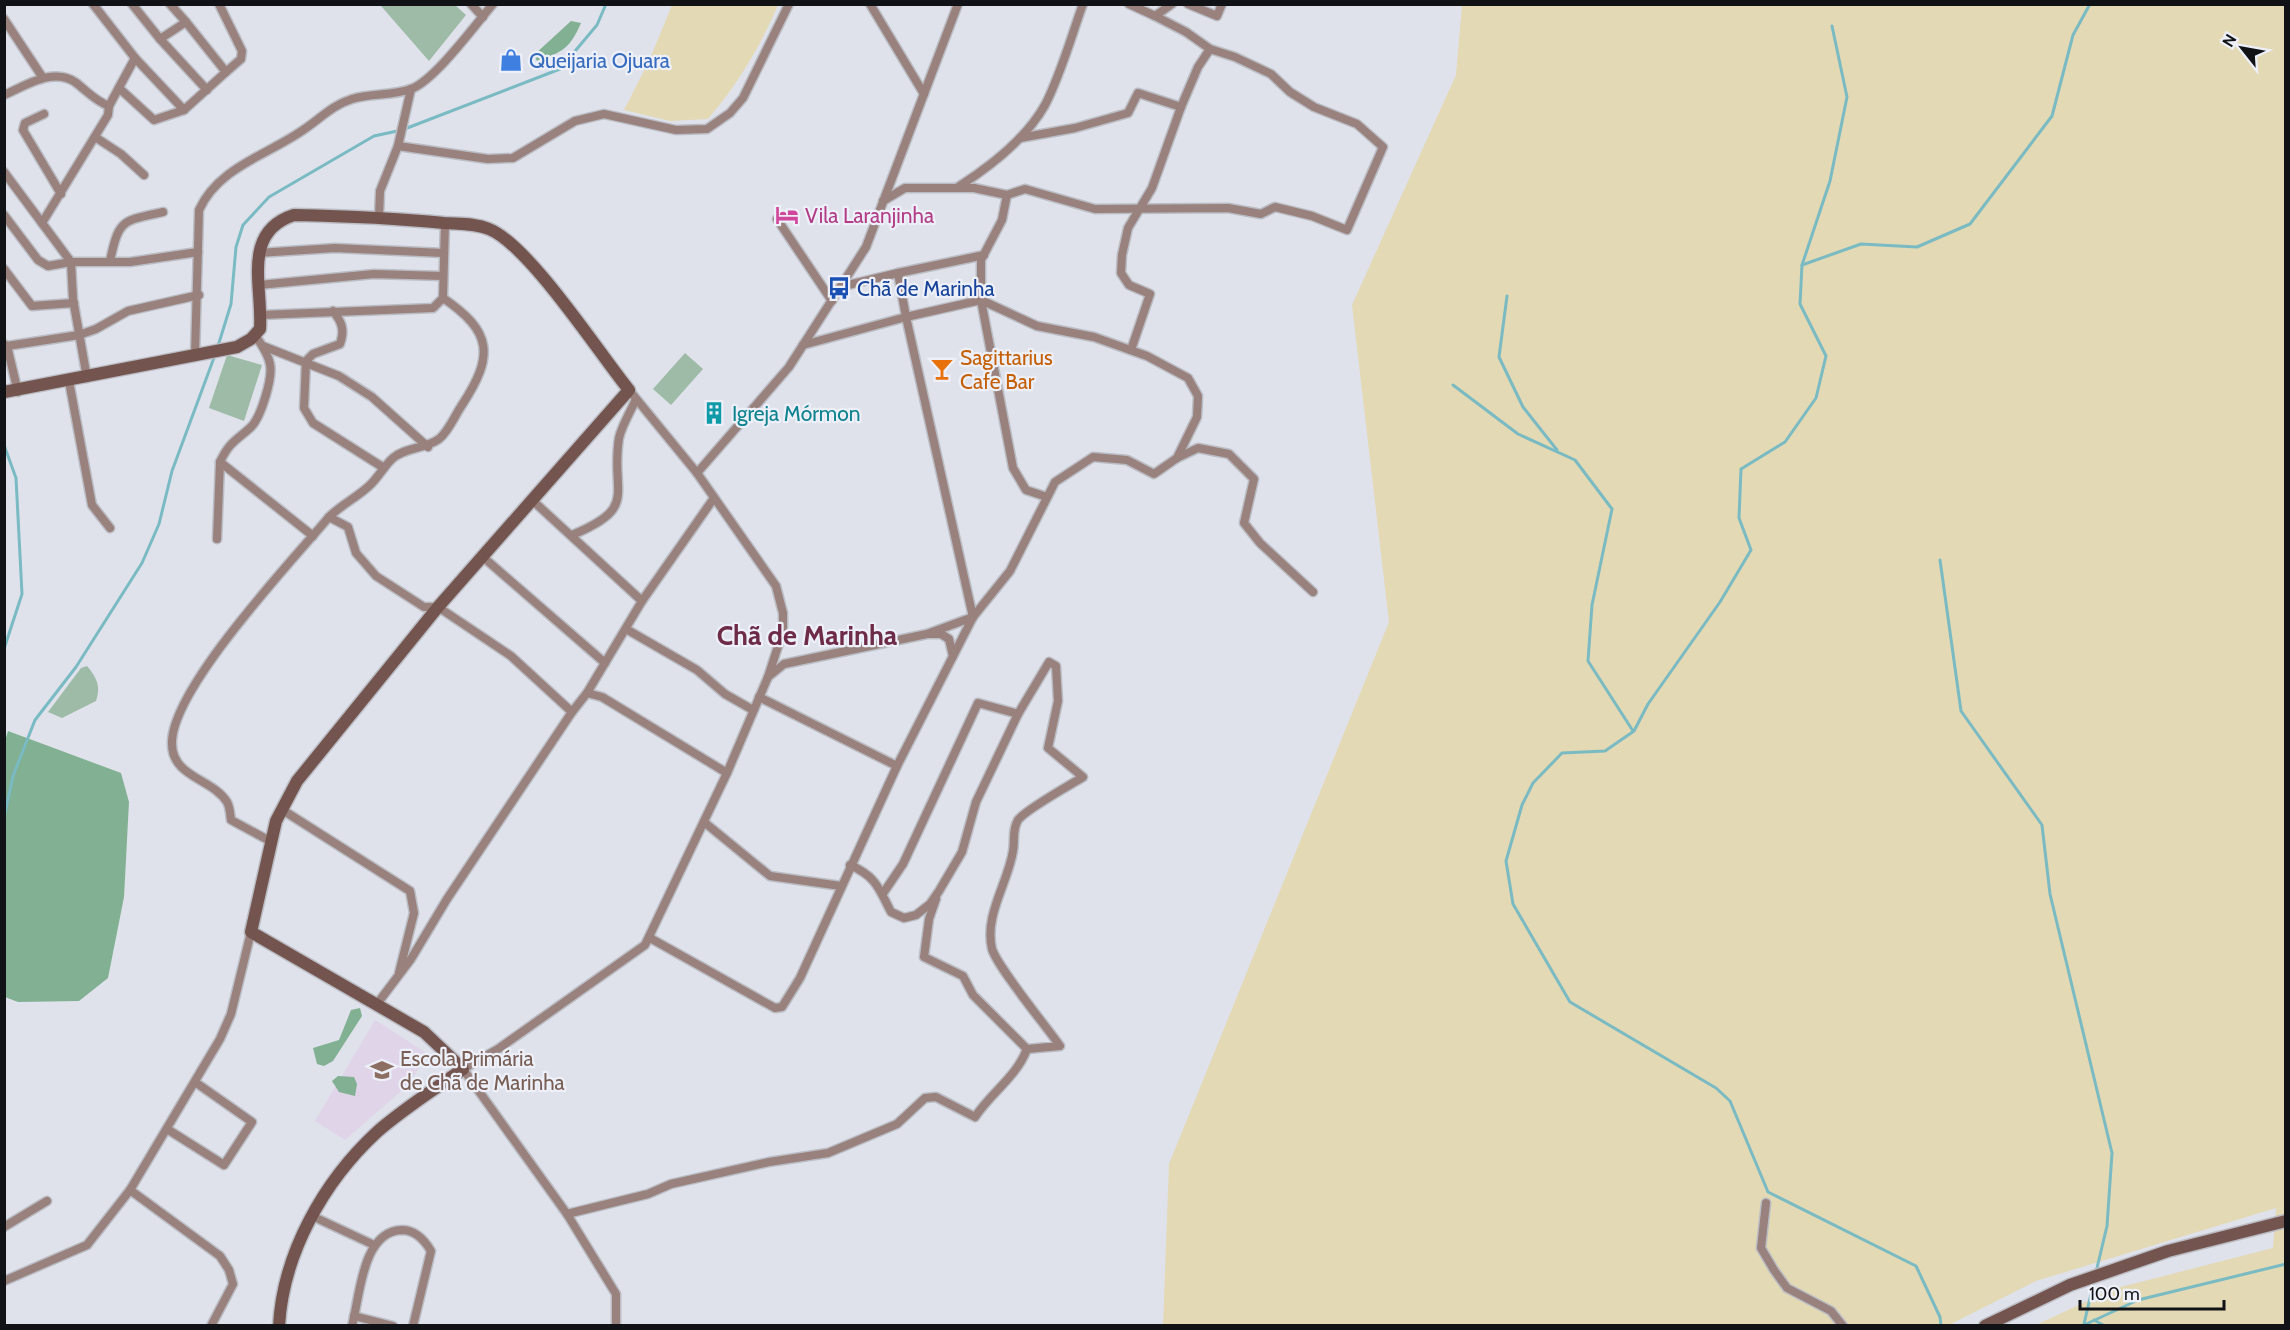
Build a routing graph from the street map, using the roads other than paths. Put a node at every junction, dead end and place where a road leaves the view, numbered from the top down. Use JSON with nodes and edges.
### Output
{"nodes":[{"id":1,"x":93,"y":4,"type":"edge"},
{"id":2,"x":132,"y":4,"type":"edge"},
{"id":3,"x":170,"y":4,"type":"edge"},
{"id":4,"x":219,"y":4,"type":"edge"},
{"id":5,"x":471,"y":4,"type":"edge"},
{"id":6,"x":494,"y":4,"type":"edge"},
{"id":7,"x":789,"y":4,"type":"edge"},
{"id":8,"x":870,"y":4,"type":"edge"},
{"id":9,"x":958,"y":4,"type":"edge"},
{"id":10,"x":1083,"y":4,"type":"edge"},
{"id":11,"x":1129,"y":4,"type":"edge"},
{"id":12,"x":1172,"y":4,"type":"edge"},
{"id":13,"x":1188,"y":4,"type":"edge"},
{"id":14,"x":1222,"y":4,"type":"edge"},
{"id":15,"x":1155,"y":16,"type":"junction"},
{"id":16,"x":483,"y":17,"type":"junction"},
{"id":17,"x":4,"y":19,"type":"edge"},
{"id":18,"x":186,"y":22,"type":"junction"},
{"id":19,"x":160,"y":39,"type":"junction"},
{"id":20,"x":1210,"y":49,"type":"junction"},
{"id":21,"x":135,"y":58,"type":"junction"},
{"id":22,"x":226,"y":72,"type":"junction"},
{"id":23,"x":41,"y":79,"type":"junction"},
{"id":24,"x":119,"y":87,"type":"junction"},
{"id":25,"x":411,"y":89,"type":"junction"},
{"id":26,"x":207,"y":90,"type":"junction"},
{"id":27,"x":924,"y":94,"type":"junction"},
{"id":28,"x":4,"y":95,"type":"edge"},
{"id":29,"x":109,"y":106,"type":"junction"},
{"id":30,"x":1181,"y":107,"type":"junction"},
{"id":31,"x":184,"y":110,"type":"junction"},
{"id":32,"x":44,"y":114,"type":"dead end"},
{"id":33,"x":95,"y":137,"type":"junction"},
{"id":34,"x":1020,"y":138,"type":"junction"},
{"id":35,"x":398,"y":146,"type":"junction"},
{"id":36,"x":4,"y":172,"type":"edge"},
{"id":37,"x":144,"y":175,"type":"dead end"},
{"id":38,"x":958,"y":187,"type":"junction"},
{"id":39,"x":61,"y":194,"type":"junction"},
{"id":40,"x":1007,"y":195,"type":"junction"},
{"id":41,"x":883,"y":202,"type":"junction"},
{"id":42,"x":1136,"y":210,"type":"junction"},
{"id":43,"x":163,"y":212,"type":"dead end"},
{"id":44,"x":4,"y":215,"type":"edge"},
{"id":45,"x":379,"y":217,"type":"junction"},
{"id":46,"x":777,"y":219,"type":"dead end"},
{"id":47,"x":42,"y":223,"type":"junction"},
{"id":48,"x":444,"y":223,"type":"junction"},
{"id":49,"x":198,"y":252,"type":"junction"},
{"id":50,"x":258,"y":253,"type":"junction"},
{"id":51,"x":443,"y":253,"type":"junction"},
{"id":52,"x":984,"y":255,"type":"junction"},
{"id":53,"x":110,"y":261,"type":"junction"},
{"id":54,"x":71,"y":262,"type":"junction"},
{"id":55,"x":4,"y":269,"type":"edge"},
{"id":56,"x":898,"y":273,"type":"junction"},
{"id":57,"x":443,"y":276,"type":"junction"},
{"id":58,"x":259,"y":285,"type":"junction"},
{"id":59,"x":844,"y":286,"type":"junction"},
{"id":60,"x":199,"y":295,"type":"junction"},
{"id":61,"x":443,"y":298,"type":"junction"},
{"id":62,"x":981,"y":300,"type":"junction"},
{"id":63,"x":832,"y":301,"type":"junction"},
{"id":64,"x":74,"y":303,"type":"junction"},
{"id":65,"x":333,"y":311,"type":"junction"},
{"id":66,"x":261,"y":315,"type":"junction"},
{"id":67,"x":906,"y":317,"type":"junction"},
{"id":68,"x":79,"y":335,"type":"junction"},
{"id":69,"x":255,"y":335,"type":"junction"},
{"id":70,"x":6,"y":345,"type":"edge"},
{"id":71,"x":803,"y":345,"type":"junction"},
{"id":72,"x":262,"y":346,"type":"junction"},
{"id":73,"x":1131,"y":350,"type":"junction"},
{"id":74,"x":198,"y":354,"type":"junction"},
{"id":75,"x":306,"y":361,"type":"junction"},
{"id":76,"x":87,"y":378,"type":"junction"},
{"id":77,"x":69,"y":381,"type":"junction"},
{"id":78,"x":9,"y":394,"type":"edge"},
{"id":79,"x":633,"y":394,"type":"junction"},
{"id":80,"x":428,"y":447,"type":"junction"},
{"id":81,"x":1177,"y":458,"type":"junction"},
{"id":82,"x":220,"y":462,"type":"junction"},
{"id":83,"x":384,"y":468,"type":"junction"},
{"id":84,"x":697,"y":473,"type":"junction"},
{"id":85,"x":1047,"y":497,"type":"junction"},
{"id":86,"x":714,"y":498,"type":"junction"},
{"id":87,"x":532,"y":500,"type":"junction"},
{"id":88,"x":329,"y":518,"type":"junction"},
{"id":89,"x":110,"y":528,"type":"dead end"},
{"id":90,"x":572,"y":535,"type":"junction"},
{"id":91,"x":313,"y":536,"type":"junction"},
{"id":92,"x":217,"y":539,"type":"dead end"},
{"id":93,"x":483,"y":556,"type":"junction"},
{"id":94,"x":1313,"y":592,"type":"dead end"},
{"id":95,"x":642,"y":601,"type":"junction"},
{"id":96,"x":438,"y":607,"type":"junction"},
{"id":97,"x":973,"y":617,"type":"junction"},
{"id":98,"x":626,"y":629,"type":"junction"},
{"id":99,"x":927,"y":634,"type":"junction"},
{"id":100,"x":953,"y":656,"type":"junction"},
{"id":101,"x":605,"y":663,"type":"junction"},
{"id":102,"x":768,"y":677,"type":"junction"},
{"id":103,"x":587,"y":693,"type":"junction"},
{"id":104,"x":759,"y":697,"type":"junction"},
{"id":105,"x":753,"y":710,"type":"junction"},
{"id":106,"x":572,"y":712,"type":"junction"},
{"id":107,"x":1018,"y":714,"type":"junction"},
{"id":108,"x":897,"y":766,"type":"junction"},
{"id":109,"x":727,"y":773,"type":"junction"},
{"id":110,"x":281,"y":809,"type":"junction"},
{"id":111,"x":704,"y":822,"type":"junction"},
{"id":112,"x":270,"y":841,"type":"junction"},
{"id":113,"x":850,"y":865,"type":"junction"},
{"id":114,"x":841,"y":886,"type":"junction"},
{"id":115,"x":939,"y":891,"type":"junction"},
{"id":116,"x":884,"y":892,"type":"junction"},
{"id":117,"x":250,"y":932,"type":"junction"},
{"id":118,"x":650,"y":938,"type":"junction"},
{"id":119,"x":398,"y":976,"type":"junction"},
{"id":120,"x":377,"y":1004,"type":"junction"},
{"id":121,"x":1027,"y":1049,"type":"junction"},
{"id":122,"x":462,"y":1069,"type":"junction"},
{"id":123,"x":195,"y":1082,"type":"junction"},
{"id":124,"x":167,"y":1128,"type":"junction"},
{"id":125,"x":130,"y":1190,"type":"junction"},
{"id":126,"x":47,"y":1201,"type":"dead end"},
{"id":127,"x":1766,"y":1203,"type":"dead end"},
{"id":128,"x":567,"y":1214,"type":"junction"},
{"id":129,"x":312,"y":1216,"type":"junction"},
{"id":130,"x":2286,"y":1221,"type":"edge"},
{"id":131,"x":4,"y":1227,"type":"edge"},
{"id":132,"x":374,"y":1245,"type":"junction"},
{"id":133,"x":4,"y":1281,"type":"edge"},
{"id":134,"x":354,"y":1316,"type":"junction"},
{"id":135,"x":2004,"y":1322,"type":"edge"},
{"id":136,"x":211,"y":1326,"type":"edge"},
{"id":137,"x":279,"y":1326,"type":"edge"},
{"id":138,"x":352,"y":1326,"type":"edge"},
{"id":139,"x":393,"y":1326,"type":"edge"},
{"id":140,"x":413,"y":1326,"type":"edge"},
{"id":141,"x":616,"y":1326,"type":"edge"},
{"id":142,"x":1844,"y":1326,"type":"edge"},
{"id":143,"x":1985,"y":1326,"type":"edge"}],
"edges":[{"from":1,"to":21,"type":"street"},
{"from":2,"to":19,"type":"street"},
{"from":3,"to":18,"type":"street"},
{"from":4,"to":22,"type":"street"},
{"from":5,"to":16,"type":"street"},
{"from":6,"to":16,"type":"street"},
{"from":7,"to":35,"type":"street"},
{"from":8,"to":27,"type":"street"},
{"from":9,"to":27,"type":"street"},
{"from":10,"to":34,"type":"street"},
{"from":11,"to":15,"type":"street"},
{"from":12,"to":15,"type":"street"},
{"from":13,"to":14,"type":"street"},
{"from":15,"to":20,"type":"street"},
{"from":16,"to":25,"type":"street"},
{"from":17,"to":23,"type":"street"},
{"from":18,"to":19,"type":"street"},
{"from":18,"to":22,"type":"street"},
{"from":19,"to":26,"type":"street"},
{"from":20,"to":30,"type":"street"},
{"from":20,"to":42,"type":"street"},
{"from":21,"to":24,"type":"street"},
{"from":21,"to":31,"type":"street"},
{"from":22,"to":26,"type":"street"},
{"from":23,"to":28,"type":"street"},
{"from":23,"to":29,"type":"street"},
{"from":24,"to":29,"type":"street"},
{"from":24,"to":31,"type":"street"},
{"from":25,"to":35,"type":"street"},
{"from":25,"to":49,"type":"street"},
{"from":26,"to":31,"type":"street"},
{"from":27,"to":41,"type":"street"},
{"from":29,"to":33,"type":"street"},
{"from":30,"to":34,"type":"street"},
{"from":30,"to":42,"type":"street"},
{"from":32,"to":39,"type":"street"},
{"from":33,"to":37,"type":"street"},
{"from":33,"to":39,"type":"street"},
{"from":34,"to":38,"type":"street"},
{"from":35,"to":45,"type":"street"},
{"from":36,"to":47,"type":"street"},
{"from":38,"to":40,"type":"street"},
{"from":38,"to":41,"type":"street"},
{"from":39,"to":47,"type":"street"},
{"from":40,"to":42,"type":"street"},
{"from":40,"to":52,"type":"street"},
{"from":41,"to":59,"type":"street"},
{"from":42,"to":73,"type":"street"},
{"from":43,"to":53,"type":"street"},
{"from":44,"to":54,"type":"street"},
{"from":45,"to":48,"type":"street"},
{"from":45,"to":50,"type":"street"},
{"from":46,"to":63,"type":"street"},
{"from":47,"to":54,"type":"street"},
{"from":48,"to":51,"type":"street"},
{"from":48,"to":79,"type":"street"},
{"from":49,"to":53,"type":"street"},
{"from":49,"to":60,"type":"street"},
{"from":50,"to":51,"type":"street"},
{"from":50,"to":58,"type":"street"},
{"from":51,"to":57,"type":"street"},
{"from":52,"to":56,"type":"street"},
{"from":52,"to":62,"type":"street"},
{"from":53,"to":54,"type":"street"},
{"from":54,"to":64,"type":"street"},
{"from":55,"to":64,"type":"street"},
{"from":56,"to":59,"type":"street"},
{"from":56,"to":67,"type":"street"},
{"from":57,"to":58,"type":"street"},
{"from":57,"to":61,"type":"street"},
{"from":58,"to":66,"type":"street"},
{"from":59,"to":63,"type":"street"},
{"from":60,"to":68,"type":"street"},
{"from":60,"to":74,"type":"street"},
{"from":61,"to":65,"type":"street"},
{"from":61,"to":80,"type":"street"},
{"from":62,"to":67,"type":"street"},
{"from":62,"to":73,"type":"street"},
{"from":62,"to":85,"type":"street"},
{"from":63,"to":71,"type":"street"},
{"from":64,"to":68,"type":"street"},
{"from":65,"to":66,"type":"street"},
{"from":65,"to":75,"type":"street"},
{"from":66,"to":69,"type":"street"},
{"from":67,"to":71,"type":"street"},
{"from":67,"to":97,"type":"street"},
{"from":68,"to":70,"type":"street"},
{"from":68,"to":76,"type":"street"},
{"from":69,"to":72,"type":"street"},
{"from":69,"to":74,"type":"street"},
{"from":70,"to":78,"type":"street"},
{"from":71,"to":84,"type":"street"},
{"from":72,"to":75,"type":"street"},
{"from":72,"to":82,"type":"street"},
{"from":73,"to":81,"type":"street"},
{"from":74,"to":76,"type":"street"},
{"from":75,"to":80,"type":"street"},
{"from":75,"to":83,"type":"street"},
{"from":76,"to":77,"type":"street"},
{"from":77,"to":78,"type":"street"},
{"from":77,"to":89,"type":"street"},
{"from":79,"to":84,"type":"street"},
{"from":79,"to":87,"type":"street"},
{"from":79,"to":90,"type":"street"},
{"from":80,"to":83,"type":"street"},
{"from":81,"to":85,"type":"street"},
{"from":81,"to":94,"type":"street"},
{"from":82,"to":91,"type":"street"},
{"from":82,"to":92,"type":"street"},
{"from":83,"to":88,"type":"street"},
{"from":84,"to":86,"type":"street"},
{"from":85,"to":97,"type":"street"},
{"from":86,"to":95,"type":"street"},
{"from":86,"to":102,"type":"street"},
{"from":87,"to":90,"type":"street"},
{"from":87,"to":93,"type":"street"},
{"from":88,"to":91,"type":"street"},
{"from":88,"to":96,"type":"street"},
{"from":90,"to":95,"type":"street"},
{"from":91,"to":112,"type":"street"},
{"from":93,"to":96,"type":"street"},
{"from":93,"to":101,"type":"street"},
{"from":95,"to":98,"type":"street"},
{"from":96,"to":106,"type":"street"},
{"from":96,"to":110,"type":"street"},
{"from":97,"to":99,"type":"street"},
{"from":97,"to":100,"type":"street"},
{"from":98,"to":101,"type":"street"},
{"from":98,"to":105,"type":"street"},
{"from":99,"to":100,"type":"street"},
{"from":99,"to":102,"type":"street"},
{"from":100,"to":108,"type":"street"},
{"from":101,"to":103,"type":"street"},
{"from":102,"to":104,"type":"street"},
{"from":103,"to":106,"type":"street"},
{"from":103,"to":109,"type":"street"},
{"from":104,"to":105,"type":"street"},
{"from":104,"to":108,"type":"street"},
{"from":105,"to":109,"type":"street"},
{"from":106,"to":119,"type":"street"},
{"from":107,"to":115,"type":"street"},
{"from":107,"to":116,"type":"street"},
{"from":107,"to":121,"type":"street"},
{"from":108,"to":113,"type":"street"},
{"from":109,"to":111,"type":"street"},
{"from":110,"to":112,"type":"street"},
{"from":110,"to":119,"type":"street"},
{"from":111,"to":114,"type":"street"},
{"from":111,"to":118,"type":"street"},
{"from":112,"to":117,"type":"street"},
{"from":113,"to":114,"type":"street"},
{"from":113,"to":116,"type":"street"},
{"from":114,"to":118,"type":"street"},
{"from":115,"to":116,"type":"street"},
{"from":115,"to":121,"type":"street"},
{"from":117,"to":120,"type":"street"},
{"from":117,"to":123,"type":"street"},
{"from":118,"to":122,"type":"street"},
{"from":119,"to":120,"type":"street"},
{"from":120,"to":122,"type":"street"},
{"from":121,"to":128,"type":"street"},
{"from":122,"to":128,"type":"street"},
{"from":122,"to":129,"type":"street"},
{"from":123,"to":124,"type":"street"},
{"from":123,"to":124,"type":"street"},
{"from":124,"to":125,"type":"street"},
{"from":125,"to":133,"type":"street"},
{"from":125,"to":136,"type":"street"},
{"from":126,"to":131,"type":"street"},
{"from":127,"to":142,"type":"street"},
{"from":128,"to":141,"type":"street"},
{"from":129,"to":132,"type":"street"},
{"from":129,"to":137,"type":"street"},
{"from":130,"to":135,"type":"street"},
{"from":132,"to":134,"type":"street"},
{"from":132,"to":140,"type":"street"},
{"from":134,"to":138,"type":"street"},
{"from":134,"to":139,"type":"street"},
{"from":135,"to":143,"type":"street"}]}
